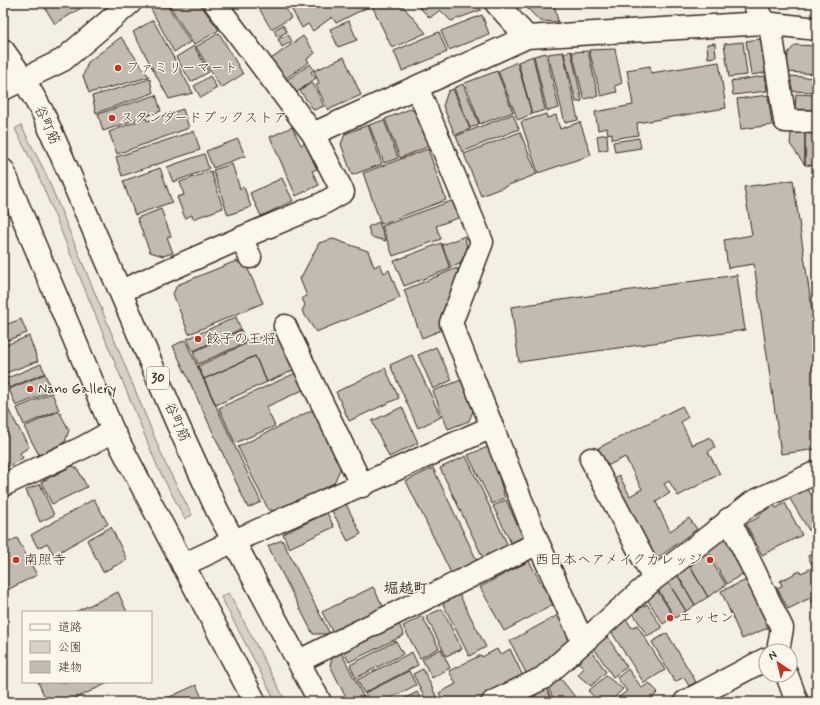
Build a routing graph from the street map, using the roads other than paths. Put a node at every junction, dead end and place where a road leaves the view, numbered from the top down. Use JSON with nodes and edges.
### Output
{"nodes":[{"id":1,"x":130,"y":3,"type":"edge"},
{"id":2,"x":215,"y":3,"type":"edge"},
{"id":3,"x":496,"y":3,"type":"edge"},
{"id":4,"x":754,"y":3,"type":"edge"},
{"id":5,"x":767,"y":24,"type":"junction"},
{"id":6,"x":817,"y":29,"type":"edge"},
{"id":7,"x":527,"y":37,"type":"junction"},
{"id":8,"x":3,"y":50,"type":"edge"},
{"id":9,"x":24,"y":80,"type":"junction"},
{"id":10,"x":417,"y":87,"type":"junction"},
{"id":11,"x":3,"y":89,"type":"edge"},
{"id":12,"x":817,"y":122,"type":"edge"},
{"id":13,"x":313,"y":134,"type":"junction"},
{"id":14,"x":3,"y":170,"type":"edge"},
{"id":15,"x":241,"y":238,"type":"junction"},
{"id":16,"x":250,"y":257,"type":"dead end"},
{"id":17,"x":121,"y":291,"type":"junction"},
{"id":18,"x":285,"y":326,"type":"dead end"},
{"id":19,"x":492,"y":427,"type":"junction"},
{"id":20,"x":113,"y":431,"type":"junction"},
{"id":21,"x":590,"y":459,"type":"dead end"},
{"id":22,"x":817,"y":472,"type":"edge"},
{"id":23,"x":3,"y":485,"type":"edge"},
{"id":24,"x":362,"y":486,"type":"junction"},
{"id":25,"x":730,"y":519,"type":"junction"},
{"id":26,"x":234,"y":541,"type":"junction"},
{"id":27,"x":538,"y":542,"type":"junction"},
{"id":28,"x":183,"y":565,"type":"junction"},
{"id":29,"x":654,"y":579,"type":"junction"},
{"id":30,"x":583,"y":642,"type":"junction"},
{"id":31,"x":779,"y":643,"type":"edge"},
{"id":32,"x":298,"y":661,"type":"junction"},
{"id":33,"x":758,"y":663,"type":"edge"},
{"id":34,"x":789,"y":683,"type":"edge"},
{"id":35,"x":255,"y":702,"type":"edge"},
{"id":36,"x":320,"y":702,"type":"edge"},
{"id":37,"x":493,"y":702,"type":"edge"},
{"id":38,"x":685,"y":702,"type":"edge"},
{"id":39,"x":797,"y":702,"type":"edge"}],
"edges":[{"from":1,"to":9,"type":"street"},
{"from":2,"to":13,"type":"street"},
{"from":3,"to":7,"type":"street"},
{"from":4,"to":5,"type":"street"},
{"from":5,"to":6,"type":"street"},
{"from":5,"to":7,"type":"street"},
{"from":5,"to":12,"type":"street"},
{"from":7,"to":10,"type":"street"},
{"from":8,"to":9,"type":"street","name":"谷町筋","number":"30"},
{"from":9,"to":11,"type":"street"},
{"from":9,"to":17,"type":"street","name":"谷町筋","number":"30"},
{"from":10,"to":13,"type":"street"},
{"from":10,"to":19,"type":"street"},
{"from":13,"to":15,"type":"street"},
{"from":14,"to":20,"type":"street"},
{"from":15,"to":16,"type":"street"},
{"from":15,"to":17,"type":"street"},
{"from":17,"to":26,"type":"street","name":"谷町筋","number":"30"},
{"from":18,"to":24,"type":"street"},
{"from":19,"to":24,"type":"street"},
{"from":19,"to":27,"type":"street"},
{"from":20,"to":23,"type":"street"},
{"from":20,"to":28,"type":"street"},
{"from":21,"to":29,"type":"street"},
{"from":22,"to":25,"type":"street"},
{"from":24,"to":26,"type":"street"},
{"from":25,"to":29,"type":"street"},
{"from":25,"to":31,"type":"street"},
{"from":26,"to":28,"type":"street"},
{"from":26,"to":32,"type":"street","name":"谷町筋","number":"30"},
{"from":27,"to":30,"type":"street"},
{"from":27,"to":32,"type":"street"},
{"from":28,"to":35,"type":"street"},
{"from":29,"to":30,"type":"street"},
{"from":30,"to":37,"type":"street"},
{"from":32,"to":36,"type":"street","name":"谷町筋","number":"30"},
{"from":33,"to":38,"type":"street"},
{"from":34,"to":39,"type":"street"}]}
